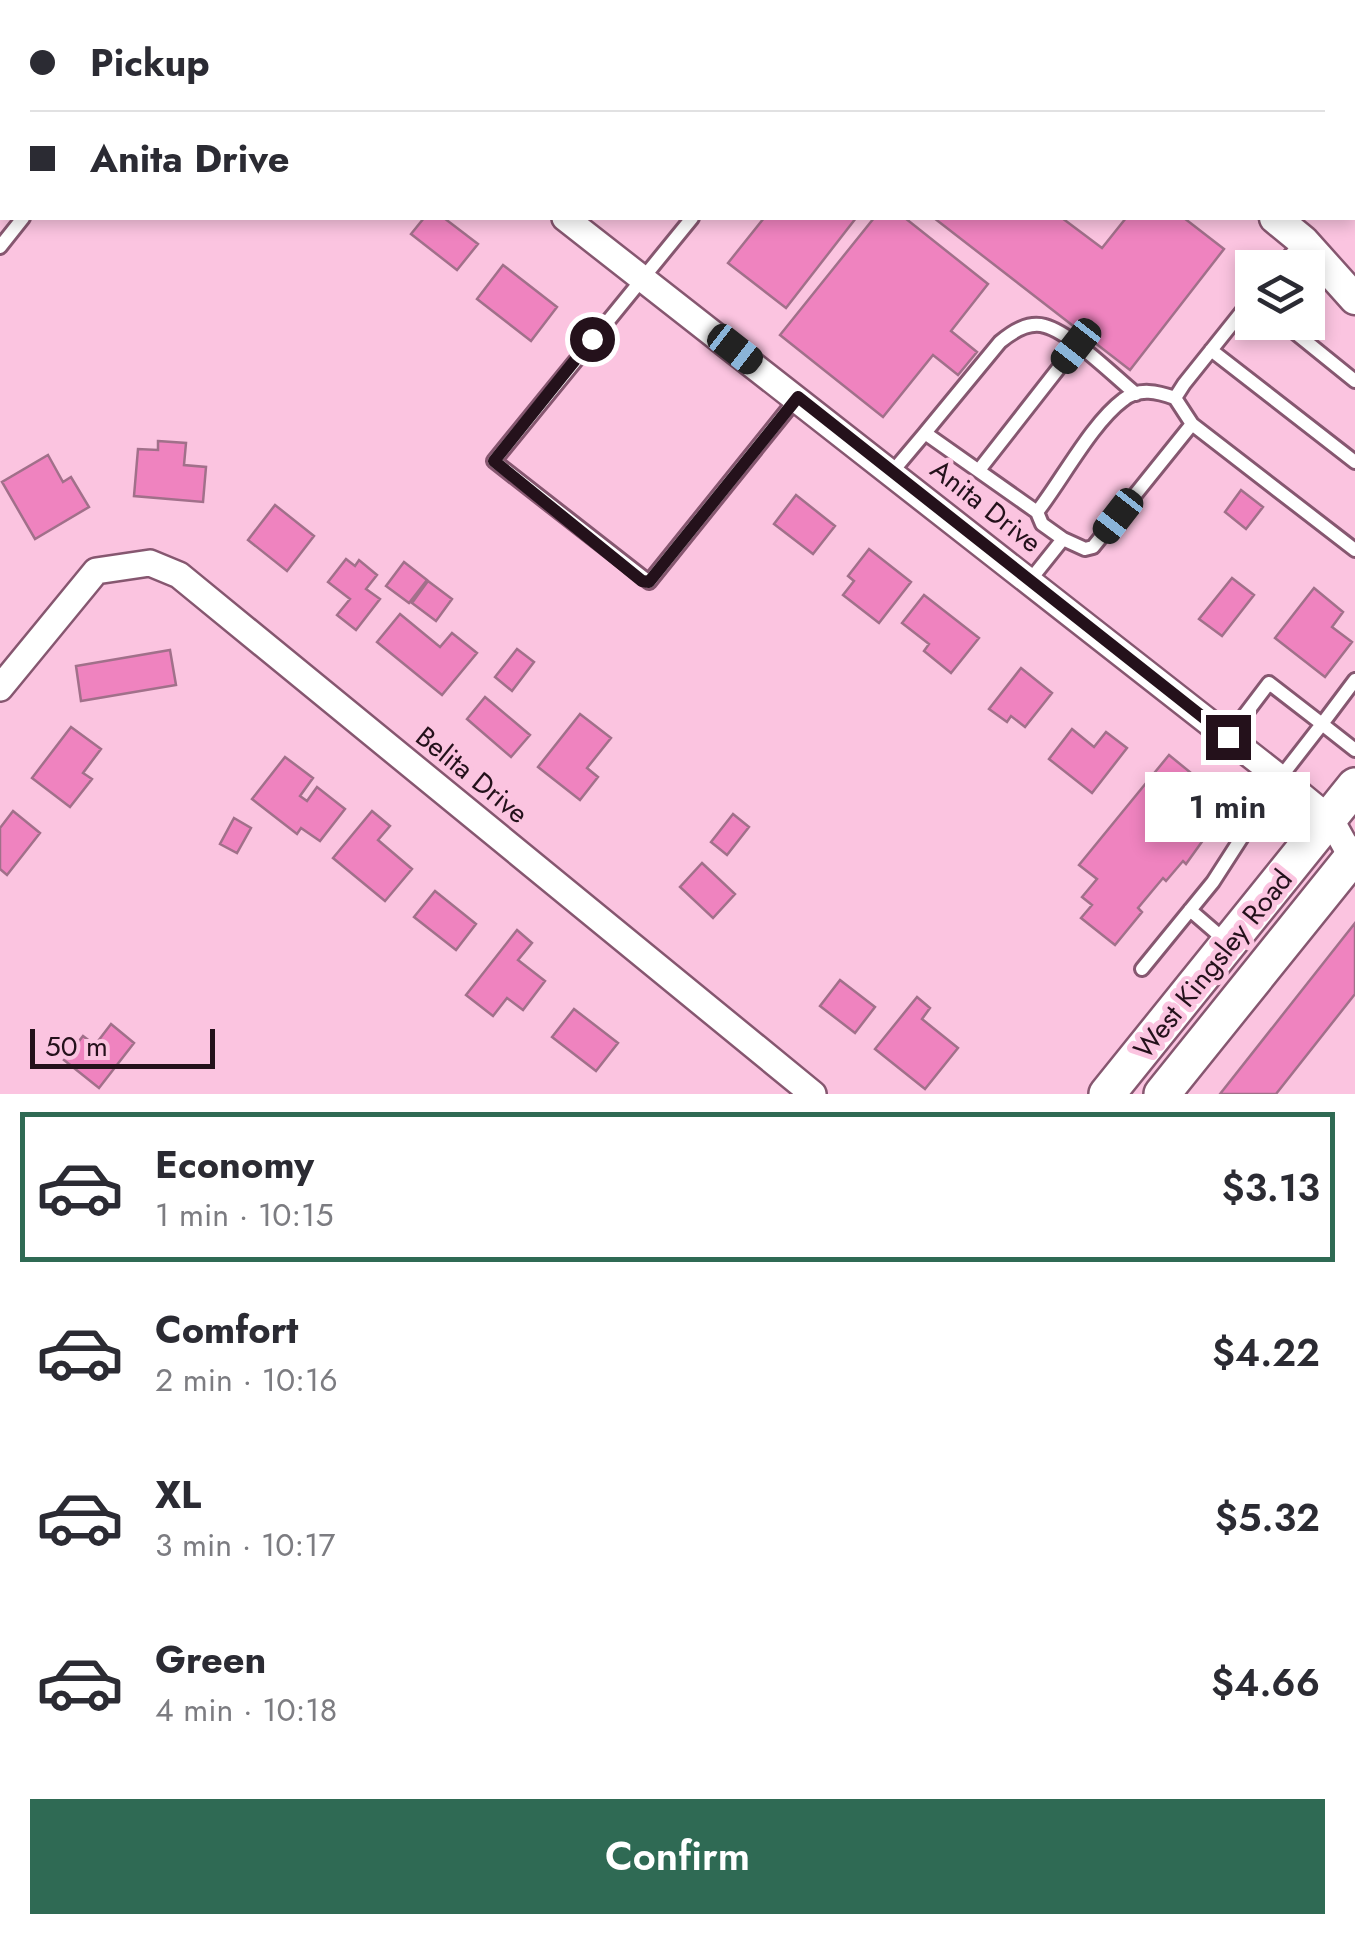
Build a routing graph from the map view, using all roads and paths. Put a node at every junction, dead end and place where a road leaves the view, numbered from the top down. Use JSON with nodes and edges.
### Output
{"nodes":[{"id":1,"x":21,"y":220,"type":"edge"},
{"id":2,"x":568,"y":220,"type":"edge"},
{"id":3,"x":690,"y":220,"type":"edge"},
{"id":4,"x":1278,"y":220,"type":"edge"},
{"id":5,"x":1303,"y":240,"type":"junction"},
{"id":6,"x":0,"y":247,"type":"edge"},
{"id":7,"x":1295,"y":250,"type":"edge"},
{"id":8,"x":1355,"y":266,"type":"edge"},
{"id":9,"x":642,"y":278,"type":"junction"},
{"id":10,"x":1355,"y":299,"type":"edge"},
{"id":11,"x":1235,"y":321,"type":"edge"},
{"id":12,"x":1305,"y":340,"type":"edge"},
{"id":13,"x":1076,"y":346,"type":"junction"},
{"id":14,"x":1212,"y":350,"type":"junction"},
{"id":15,"x":1355,"y":380,"type":"edge"},
{"id":16,"x":1136,"y":394,"type":"junction"},
{"id":17,"x":798,"y":397,"type":"junction"},
{"id":18,"x":1175,"y":398,"type":"junction"},
{"id":19,"x":1192,"y":424,"type":"junction"},
{"id":20,"x":925,"y":433,"type":"junction"},
{"id":21,"x":1355,"y":462,"type":"edge"},
{"id":22,"x":979,"y":470,"type":"junction"},
{"id":23,"x":892,"y":471,"type":"junction"},
{"id":24,"x":1037,"y":512,"type":"junction"},
{"id":25,"x":1063,"y":539,"type":"junction"},
{"id":26,"x":1355,"y":550,"type":"edge"},
{"id":27,"x":1031,"y":579,"type":"junction"},
{"id":28,"x":1355,"y":680,"type":"edge"},
{"id":29,"x":0,"y":688,"type":"edge"},
{"id":30,"x":1322,"y":724,"type":"junction"},
{"id":31,"x":1228,"y":737,"type":"junction"},
{"id":32,"x":1355,"y":750,"type":"edge"},
{"id":33,"x":1280,"y":778,"type":"junction"},
{"id":34,"x":1355,"y":786,"type":"edge"},
{"id":35,"x":1331,"y":820,"type":"junction"},
{"id":36,"x":1354,"y":858,"type":"edge"},
{"id":37,"x":1190,"y":910,"type":"junction"},
{"id":38,"x":1229,"y":944,"type":"junction"},
{"id":39,"x":1142,"y":969,"type":"dead end"},
{"id":40,"x":1118,"y":1090,"type":"edge"},
{"id":41,"x":813,"y":1094,"type":"edge"},
{"id":42,"x":1162,"y":1094,"type":"edge"}],
"edges":[{"from":1,"to":6,"type":"lane"},
{"from":2,"to":9,"type":"street","name":"Anita Drive"},
{"from":3,"to":9,"type":"lane"},
{"from":4,"to":5,"type":"street"},
{"from":5,"to":7,"type":"lane"},
{"from":5,"to":8,"type":"street"},
{"from":5,"to":10,"type":"street"},
{"from":9,"to":17,"type":"street","name":"Anita Drive"},
{"from":9,"to":17,"type":"lane"},
{"from":11,"to":14,"type":"lane"},
{"from":12,"to":15,"type":"lane"},
{"from":13,"to":16,"type":"lane"},
{"from":13,"to":20,"type":"lane"},
{"from":13,"to":22,"type":"lane"},
{"from":14,"to":18,"type":"lane"},
{"from":14,"to":21,"type":"lane"},
{"from":16,"to":18,"type":"lane"},
{"from":16,"to":24,"type":"lane"},
{"from":17,"to":23,"type":"street","name":"Anita Drive"},
{"from":18,"to":19,"type":"lane"},
{"from":19,"to":25,"type":"lane"},
{"from":19,"to":26,"type":"lane"},
{"from":20,"to":22,"type":"lane"},
{"from":20,"to":23,"type":"lane"},
{"from":22,"to":24,"type":"lane"},
{"from":23,"to":27,"type":"street","name":"Anita Drive"},
{"from":24,"to":25,"type":"lane"},
{"from":25,"to":27,"type":"lane"},
{"from":27,"to":31,"type":"street","name":"Anita Drive"},
{"from":28,"to":30,"type":"lane"},
{"from":29,"to":41,"type":"street","name":"Belita Drive"},
{"from":30,"to":31,"type":"lane"},
{"from":30,"to":32,"type":"lane"},
{"from":30,"to":33,"type":"lane"},
{"from":31,"to":33,"type":"street","name":"Anita Drive"},
{"from":33,"to":35,"type":"street","name":"Anita Drive"},
{"from":33,"to":37,"type":"lane"},
{"from":34,"to":35,"type":"main road","name":"West Kingsley Road"},
{"from":35,"to":36,"type":"street","name":"Anita Drive"},
{"from":35,"to":38,"type":"main road","name":"West Kingsley Road"},
{"from":36,"to":42,"type":"main road","name":"West Kingsley Road"},
{"from":37,"to":38,"type":"lane"},
{"from":37,"to":39,"type":"lane"},
{"from":38,"to":40,"type":"main road","name":"West Kingsley Road"}]}
